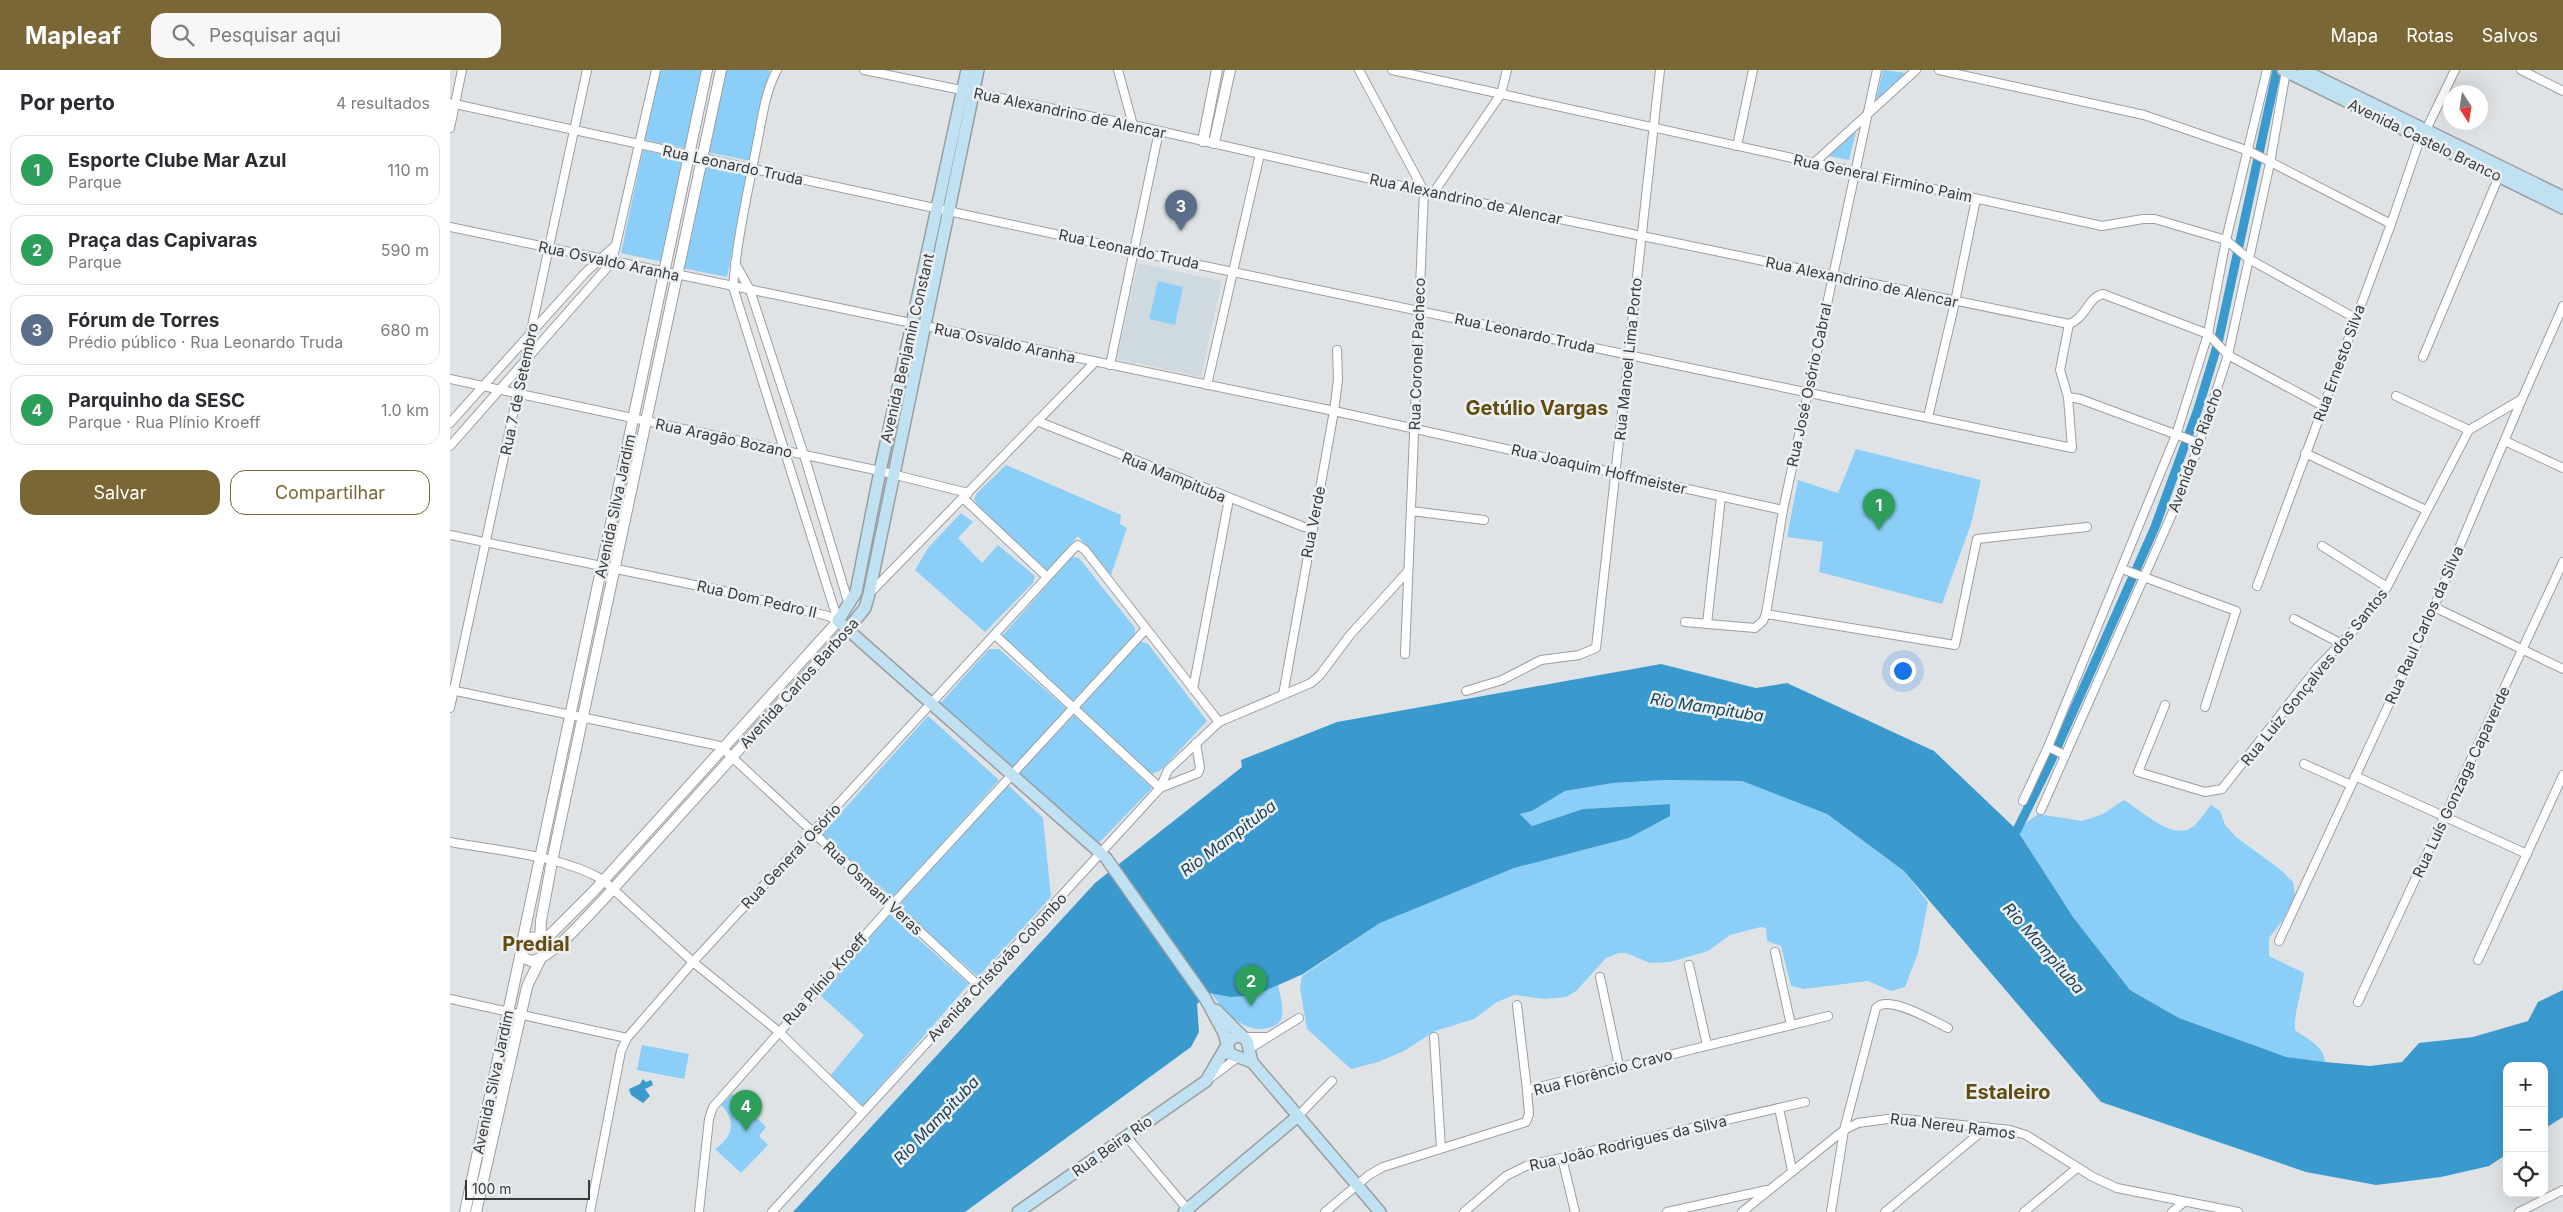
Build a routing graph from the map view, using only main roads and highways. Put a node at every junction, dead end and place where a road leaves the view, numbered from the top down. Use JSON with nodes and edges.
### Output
{"nodes":[{"id":1,"x":967,"y":70,"type":"edge"},
{"id":2,"x":978,"y":70,"type":"edge"},
{"id":3,"x":2286,"y":70,"type":"edge"},
{"id":4,"x":2304,"y":70,"type":"edge"},
{"id":5,"x":968,"y":92,"type":"junction"},
{"id":6,"x":2423,"y":134,"type":"junction"},
{"id":7,"x":2563,"y":197,"type":"edge"},
{"id":8,"x":2563,"y":208,"type":"edge"},
{"id":9,"x":871,"y":517,"type":"junction"},
{"id":10,"x":870,"y":594,"type":"joint"},
{"id":11,"x":843,"y":625,"type":"junction"},
{"id":12,"x":1205,"y":998,"type":"junction"},
{"id":13,"x":1243,"y":1037,"type":"junction"},
{"id":14,"x":1227,"y":1044,"type":"junction"},
{"id":15,"x":1249,"y":1049,"type":"junction"},
{"id":16,"x":1237,"y":1058,"type":"junction"},
{"id":17,"x":1252,"y":1062,"type":"junction"},
{"id":18,"x":1298,"y":1116,"type":"junction"},
{"id":19,"x":1032,"y":1208,"type":"edge"},
{"id":20,"x":1187,"y":1211,"type":"edge"},
{"id":21,"x":1018,"y":1212,"type":"edge"},
{"id":22,"x":1380,"y":1212,"type":"edge"}],
"edges":[{"from":1,"to":5,"type":"main road","name":"Avenida Benjamin Constant"},
{"from":2,"to":5,"type":"main road","name":"Avenida Benjamin Constant"},
{"from":3,"to":6,"type":"main road","name":"Avenida Castelo Branco"},
{"from":4,"to":6,"type":"main road","name":"Avenida Castelo Branco"},
{"from":5,"to":9,"type":"main road","name":"Avenida Benjamin Constant"},
{"from":5,"to":10,"type":"main road","name":"Avenida Benjamin Constant"},
{"from":6,"to":7,"type":"main road","name":"Avenida Castelo Branco"},
{"from":6,"to":8,"type":"main road","name":"Avenida Castelo Branco"},
{"from":9,"to":11,"type":"main road","name":"Avenida Benjamin Constant"},
{"from":9,"to":11,"type":"main road"},
{"from":10,"to":11,"type":"main road","name":"Avenida Carlos Barbosa"},
{"from":11,"to":12,"type":"main road","name":"Rua Dom Pedro II"},
{"from":12,"to":13,"type":"main road"},
{"from":12,"to":14,"type":"main road"},
{"from":13,"to":14,"type":"main road"},
{"from":13,"to":15,"type":"main road"},
{"from":14,"to":16,"type":"main road"},
{"from":14,"to":19,"type":"main road","name":"Rua Beira Rio"},
{"from":15,"to":16,"type":"main road","name":"Rua Beira Rio"},
{"from":15,"to":17,"type":"main road"},
{"from":16,"to":17,"type":"main road"},
{"from":17,"to":18,"type":"main road"},
{"from":18,"to":20,"type":"main road"},
{"from":18,"to":22,"type":"main road"},
{"from":19,"to":21,"type":"main road","name":"Rua Beira Rio"}]}
